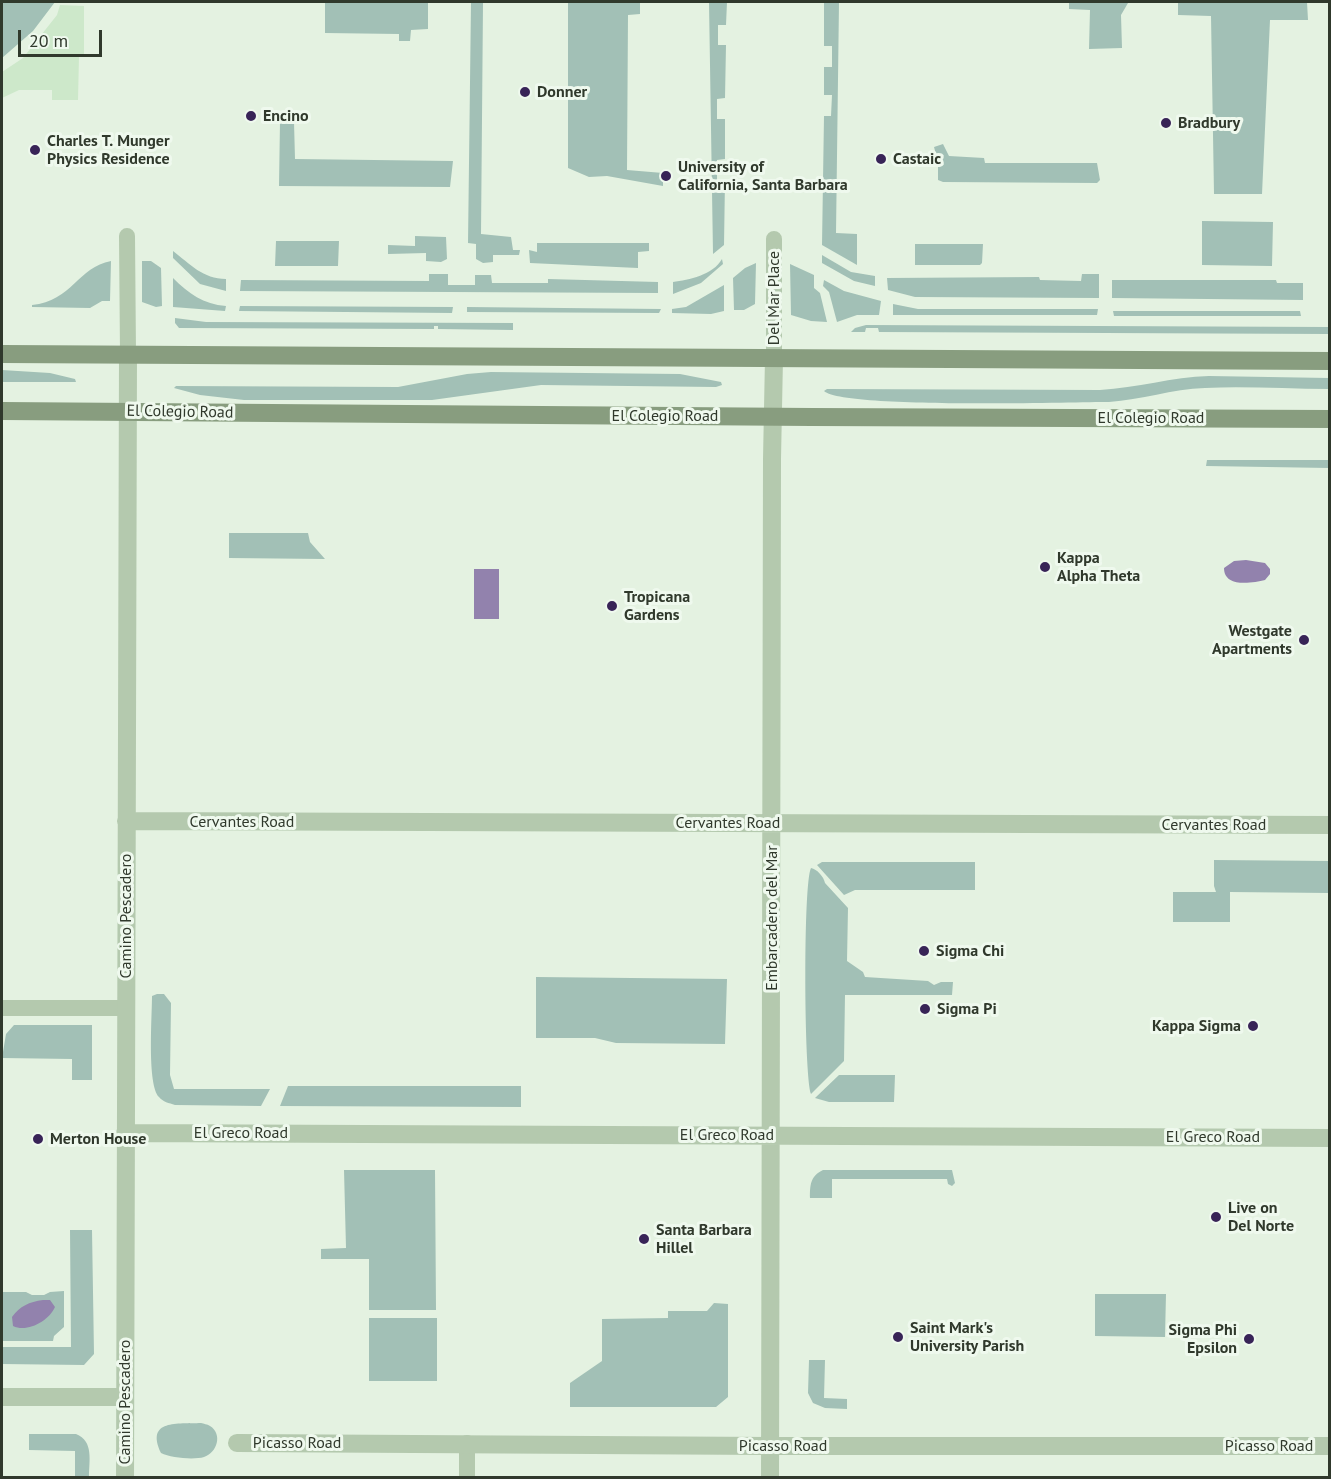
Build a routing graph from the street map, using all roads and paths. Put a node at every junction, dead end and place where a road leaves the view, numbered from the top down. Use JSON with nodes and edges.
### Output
{"nodes":[{"id":1,"x":127,"y":236,"type":"dead end"},
{"id":2,"x":774,"y":239,"type":"dead end"},
{"id":3,"x":2,"y":354,"type":"edge"},
{"id":4,"x":128,"y":354,"type":"junction"},
{"id":5,"x":774,"y":358,"type":"junction"},
{"id":6,"x":1329,"y":361,"type":"edge"},
{"id":7,"x":2,"y":411,"type":"edge"},
{"id":8,"x":127,"y":411,"type":"junction"},
{"id":9,"x":773,"y":417,"type":"junction"},
{"id":10,"x":1329,"y":419,"type":"edge"},
{"id":11,"x":126,"y":821,"type":"junction"},
{"id":12,"x":772,"y":823,"type":"junction"},
{"id":13,"x":1329,"y":825,"type":"edge"},
{"id":14,"x":2,"y":1008,"type":"edge"},
{"id":15,"x":126,"y":1008,"type":"junction"},
{"id":16,"x":124,"y":1133,"type":"junction"},
{"id":17,"x":771,"y":1135,"type":"junction"},
{"id":18,"x":1329,"y":1138,"type":"edge"},
{"id":19,"x":2,"y":1397,"type":"edge"},
{"id":20,"x":124,"y":1397,"type":"junction"},
{"id":21,"x":237,"y":1443,"type":"dead end"},
{"id":22,"x":467,"y":1443,"type":"junction"},
{"id":23,"x":770,"y":1446,"type":"junction"},
{"id":24,"x":1329,"y":1446,"type":"edge"},
{"id":25,"x":125,"y":1478,"type":"edge"},
{"id":26,"x":467,"y":1478,"type":"edge"},
{"id":27,"x":770,"y":1478,"type":"edge"}],
"edges":[{"from":1,"to":4,"type":"lane"},
{"from":2,"to":5,"type":"lane","name":"Del Mar Place"},
{"from":3,"to":4,"type":"main road"},
{"from":4,"to":5,"type":"main road"},
{"from":4,"to":8,"type":"street","name":"Camino Pescadero"},
{"from":5,"to":6,"type":"main road"},
{"from":5,"to":9,"type":"street","name":"Embarcadero del Mar"},
{"from":7,"to":8,"type":"main road","name":"El Colegio Road"},
{"from":8,"to":9,"type":"main road","name":"El Colegio Road"},
{"from":8,"to":11,"type":"street","name":"Camino Pescadero"},
{"from":9,"to":10,"type":"main road","name":"El Colegio Road"},
{"from":9,"to":12,"type":"street","name":"Embarcadero del Mar"},
{"from":11,"to":12,"type":"street","name":"Cervantes Road"},
{"from":11,"to":15,"type":"street","name":"Camino Pescadero"},
{"from":12,"to":13,"type":"street","name":"Cervantes Road"},
{"from":12,"to":17,"type":"street","name":"Embarcadero del Mar"},
{"from":14,"to":15,"type":"lane"},
{"from":15,"to":16,"type":"street","name":"Camino Pescadero"},
{"from":16,"to":17,"type":"street","name":"El Greco Road"},
{"from":16,"to":20,"type":"street","name":"Camino Pescadero"},
{"from":17,"to":18,"type":"street","name":"El Greco Road"},
{"from":17,"to":23,"type":"street","name":"Embarcadero del Mar"},
{"from":19,"to":20,"type":"street"},
{"from":20,"to":25,"type":"street","name":"Camino Pescadero"},
{"from":21,"to":22,"type":"street","name":"Picasso Road"},
{"from":22,"to":23,"type":"street","name":"Picasso Road"},
{"from":22,"to":26,"type":"lane"},
{"from":23,"to":24,"type":"street","name":"Picasso Road"},
{"from":23,"to":27,"type":"street","name":"Embarcadero del Mar"}]}
